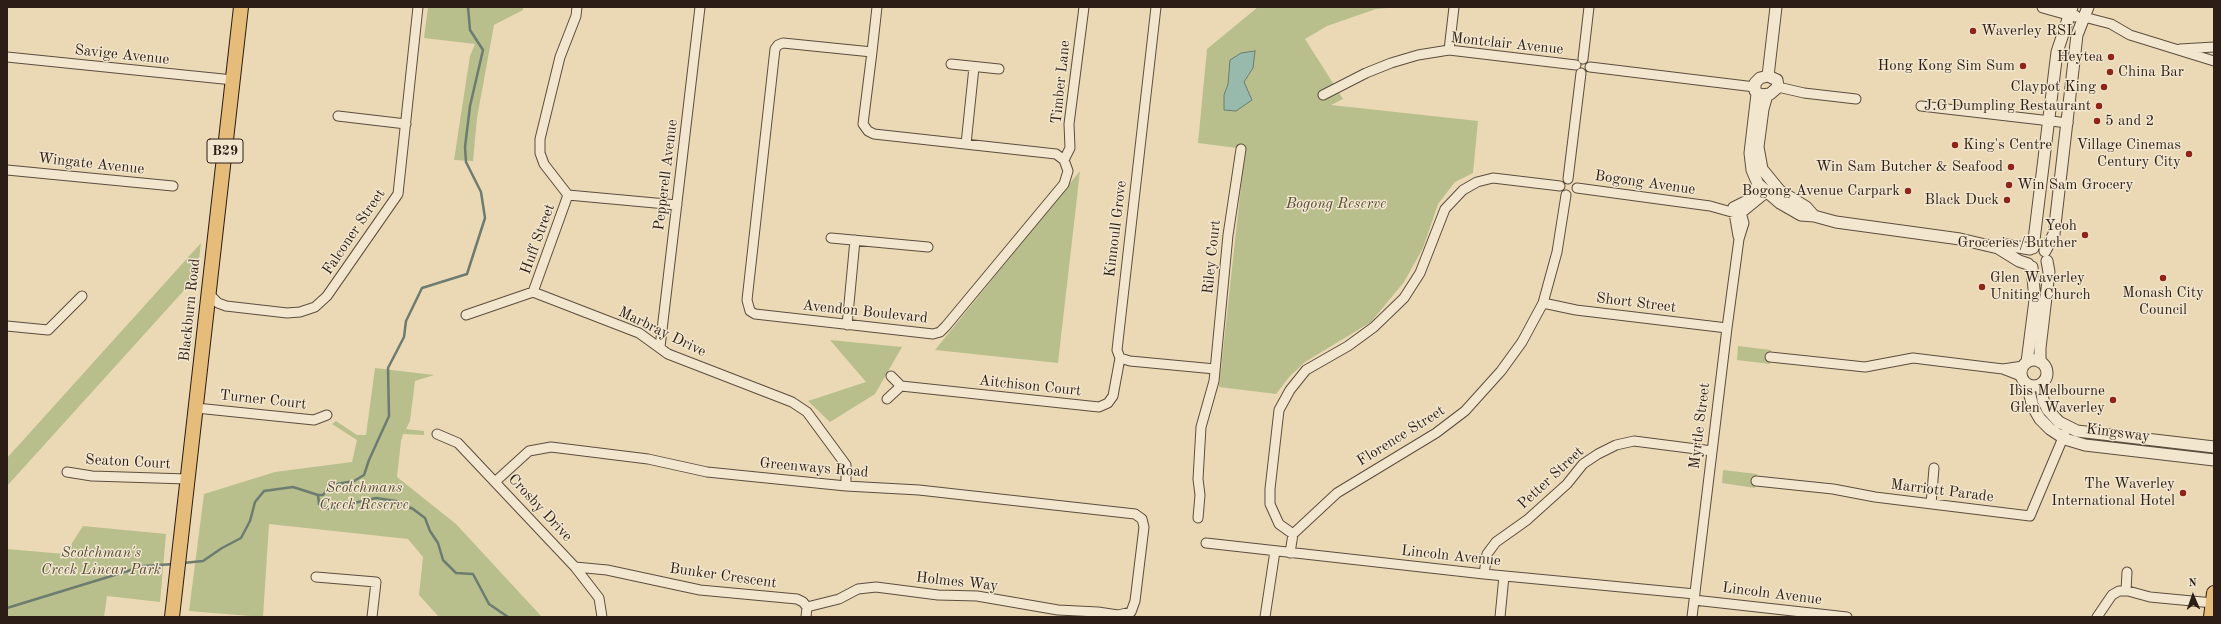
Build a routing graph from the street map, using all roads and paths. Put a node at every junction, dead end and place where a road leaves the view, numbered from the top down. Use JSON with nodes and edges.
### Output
{"nodes":[{"id":1,"x":242,"y":7,"type":"edge"},
{"id":2,"x":418,"y":7,"type":"edge"},
{"id":3,"x":577,"y":7,"type":"edge"},
{"id":4,"x":700,"y":7,"type":"edge"},
{"id":5,"x":877,"y":7,"type":"edge"},
{"id":6,"x":1084,"y":7,"type":"edge"},
{"id":7,"x":1156,"y":7,"type":"edge"},
{"id":8,"x":1454,"y":7,"type":"edge"},
{"id":9,"x":1589,"y":7,"type":"edge"},
{"id":10,"x":1776,"y":7,"type":"edge"},
{"id":11,"x":2042,"y":7,"type":"edge"},
{"id":12,"x":2071,"y":11,"type":"edge"},
{"id":13,"x":2086,"y":12,"type":"edge"},
{"id":14,"x":2059,"y":44,"type":"junction"},
{"id":15,"x":2076,"y":46,"type":"junction"},
{"id":16,"x":2214,"y":47,"type":"edge"},
{"id":17,"x":2179,"y":49,"type":"junction"},
{"id":18,"x":1449,"y":50,"type":"junction"},
{"id":19,"x":872,"y":52,"type":"junction"},
{"id":20,"x":7,"y":57,"type":"edge"},
{"id":21,"x":2214,"y":61,"type":"edge"},
{"id":22,"x":951,"y":64,"type":"dead end"},
{"id":23,"x":1580,"y":66,"type":"junction"},
{"id":24,"x":974,"y":67,"type":"junction"},
{"id":25,"x":999,"y":70,"type":"dead end"},
{"id":26,"x":1768,"y":76,"type":"junction"},
{"id":27,"x":233,"y":80,"type":"junction"},
{"id":28,"x":1778,"y":86,"type":"junction"},
{"id":29,"x":1760,"y":92,"type":"junction"},
{"id":30,"x":1323,"y":95,"type":"dead end"},
{"id":31,"x":1856,"y":99,"type":"dead end"},
{"id":32,"x":1921,"y":106,"type":"dead end"},
{"id":33,"x":338,"y":116,"type":"dead end"},
{"id":34,"x":2049,"y":120,"type":"junction"},
{"id":35,"x":2068,"y":122,"type":"junction"},
{"id":36,"x":406,"y":124,"type":"junction"},
{"id":37,"x":966,"y":144,"type":"junction"},
{"id":38,"x":1241,"y":149,"type":"dead end"},
{"id":39,"x":1064,"y":160,"type":"junction"},
{"id":40,"x":7,"y":170,"type":"edge"},
{"id":41,"x":1568,"y":179,"type":"junction"},
{"id":42,"x":1758,"y":184,"type":"junction"},
{"id":43,"x":173,"y":186,"type":"dead end"},
{"id":44,"x":1560,"y":186,"type":"junction"},
{"id":45,"x":1577,"y":188,"type":"junction"},
{"id":46,"x":1766,"y":193,"type":"junction"},
{"id":47,"x":568,"y":195,"type":"junction"},
{"id":48,"x":1566,"y":195,"type":"junction"},
{"id":49,"x":677,"y":205,"type":"junction"},
{"id":50,"x":1737,"y":209,"type":"junction"},
{"id":51,"x":1814,"y":216,"type":"junction"},
{"id":52,"x":831,"y":238,"type":"dead end"},
{"id":53,"x":855,"y":240,"type":"junction"},
{"id":54,"x":928,"y":247,"type":"dead end"},
{"id":55,"x":1998,"y":248,"type":"junction"},
{"id":56,"x":2031,"y":249,"type":"junction"},
{"id":57,"x":2046,"y":256,"type":"junction"},
{"id":58,"x":2030,"y":266,"type":"junction"},
{"id":59,"x":533,"y":292,"type":"junction"},
{"id":60,"x":209,"y":294,"type":"junction"},
{"id":61,"x":82,"y":296,"type":"dead end"},
{"id":62,"x":1542,"y":303,"type":"junction"},
{"id":63,"x":466,"y":315,"type":"dead end"},
{"id":64,"x":847,"y":325,"type":"junction"},
{"id":65,"x":7,"y":326,"type":"edge"},
{"id":66,"x":1727,"y":328,"type":"junction"},
{"id":67,"x":660,"y":347,"type":"junction"},
{"id":68,"x":1770,"y":357,"type":"dead end"},
{"id":69,"x":1120,"y":358,"type":"junction"},
{"id":70,"x":2040,"y":362,"type":"junction"},
{"id":71,"x":1215,"y":369,"type":"junction"},
{"id":72,"x":2025,"y":372,"type":"junction"},
{"id":73,"x":891,"y":376,"type":"dead end"},
{"id":74,"x":2041,"y":384,"type":"junction"},
{"id":75,"x":901,"y":386,"type":"junction"},
{"id":76,"x":887,"y":399,"type":"dead end"},
{"id":77,"x":196,"y":408,"type":"junction"},
{"id":78,"x":327,"y":415,"type":"dead end"},
{"id":79,"x":2068,"y":427,"type":"junction"},
{"id":80,"x":437,"y":434,"type":"dead end"},
{"id":81,"x":2063,"y":438,"type":"junction"},
{"id":82,"x":2214,"y":447,"type":"edge"},
{"id":83,"x":1712,"y":452,"type":"junction"},
{"id":84,"x":2214,"y":460,"type":"edge"},
{"id":85,"x":1934,"y":468,"type":"dead end"},
{"id":86,"x":67,"y":472,"type":"dead end"},
{"id":87,"x":187,"y":478,"type":"junction"},
{"id":88,"x":496,"y":481,"type":"junction"},
{"id":89,"x":1756,"y":481,"type":"dead end"},
{"id":90,"x":846,"y":486,"type":"junction"},
{"id":91,"x":1930,"y":504,"type":"junction"},
{"id":92,"x":1198,"y":518,"type":"dead end"},
{"id":93,"x":1293,"y":534,"type":"junction"},
{"id":94,"x":1206,"y":543,"type":"dead end"},
{"id":95,"x":1275,"y":551,"type":"junction"},
{"id":96,"x":1290,"y":552,"type":"junction"},
{"id":97,"x":576,"y":567,"type":"junction"},
{"id":98,"x":2127,"y":572,"type":"dead end"},
{"id":99,"x":1484,"y":574,"type":"junction"},
{"id":100,"x":1504,"y":576,"type":"junction"},
{"id":101,"x":316,"y":577,"type":"dead end"},
{"id":102,"x":2126,"y":591,"type":"junction"},
{"id":103,"x":1694,"y":597,"type":"junction"},
{"id":104,"x":2213,"y":604,"type":"edge"},
{"id":105,"x":807,"y":607,"type":"junction"},
{"id":106,"x":1131,"y":612,"type":"joint"},
{"id":107,"x":172,"y":617,"type":"edge"},
{"id":108,"x":372,"y":617,"type":"edge"},
{"id":109,"x":602,"y":617,"type":"edge"},
{"id":110,"x":806,"y":617,"type":"edge"},
{"id":111,"x":1265,"y":617,"type":"edge"},
{"id":112,"x":1500,"y":617,"type":"edge"},
{"id":113,"x":1692,"y":617,"type":"edge"},
{"id":114,"x":1847,"y":617,"type":"edge"},
{"id":115,"x":2097,"y":617,"type":"edge"}],
"edges":[{"from":1,"to":27,"type":"main road","name":"Blackburn Road","number":"B29"},
{"from":2,"to":36,"type":"street","name":"Falconer Street"},
{"from":3,"to":47,"type":"street"},
{"from":4,"to":49,"type":"street","name":"Pepperell Avenue"},
{"from":5,"to":19,"type":"street"},
{"from":6,"to":39,"type":"street","name":"Timber Lane"},
{"from":7,"to":69,"type":"street","name":"Kinnoull Grove"},
{"from":8,"to":18,"type":"street"},
{"from":9,"to":23,"type":"street"},
{"from":10,"to":26,"type":"street"},
{"from":11,"to":12,"type":"street"},
{"from":12,"to":13,"type":"street"},
{"from":12,"to":14,"type":"street"},
{"from":13,"to":15,"type":"street"},
{"from":13,"to":17,"type":"street"},
{"from":14,"to":15,"type":"street"},
{"from":14,"to":34,"type":"street"},
{"from":15,"to":35,"type":"street"},
{"from":16,"to":17,"type":"street"},
{"from":17,"to":21,"type":"street"},
{"from":18,"to":23,"type":"street","name":"Montclair Avenue"},
{"from":18,"to":30,"type":"street","name":"Montclair Avenue"},
{"from":19,"to":37,"type":"street"},
{"from":19,"to":64,"type":"street","name":"Avendon Boulevard"},
{"from":20,"to":27,"type":"street","name":"Savige Avenue"},
{"from":22,"to":24,"type":"street"},
{"from":23,"to":29,"type":"street"},
{"from":23,"to":41,"type":"street"},
{"from":24,"to":25,"type":"street"},
{"from":24,"to":37,"type":"street"},
{"from":26,"to":28,"type":"street"},
{"from":26,"to":29,"type":"street"},
{"from":27,"to":60,"type":"main road","name":"Blackburn Road","number":"B29"},
{"from":28,"to":29,"type":"street"},
{"from":28,"to":31,"type":"street"},
{"from":29,"to":42,"type":"street"},
{"from":29,"to":51,"type":"street"},
{"from":32,"to":34,"type":"street"},
{"from":33,"to":36,"type":"street"},
{"from":34,"to":35,"type":"street"},
{"from":34,"to":56,"type":"street"},
{"from":35,"to":57,"type":"street"},
{"from":36,"to":60,"type":"street","name":"Falconer Street"},
{"from":37,"to":39,"type":"street"},
{"from":38,"to":71,"type":"street","name":"Riley Court"},
{"from":39,"to":64,"type":"street","name":"Avendon Boulevard"},
{"from":40,"to":43,"type":"street","name":"Wingate Avenue"},
{"from":41,"to":44,"type":"street"},
{"from":41,"to":45,"type":"street"},
{"from":42,"to":46,"type":"street"},
{"from":42,"to":50,"type":"street"},
{"from":44,"to":48,"type":"street"},
{"from":44,"to":93,"type":"street"},
{"from":45,"to":48,"type":"street"},
{"from":45,"to":50,"type":"street","name":"Bogong Avenue"},
{"from":46,"to":50,"type":"street"},
{"from":46,"to":51,"type":"street"},
{"from":47,"to":49,"type":"street"},
{"from":47,"to":59,"type":"street","name":"Huff Street"},
{"from":48,"to":62,"type":"street","name":"Florence Street"},
{"from":49,"to":67,"type":"street","name":"Pepperell Avenue"},
{"from":50,"to":66,"type":"street","name":"Myrtle Street"},
{"from":51,"to":55,"type":"street"},
{"from":52,"to":53,"type":"street"},
{"from":53,"to":54,"type":"street"},
{"from":53,"to":64,"type":"street"},
{"from":55,"to":56,"type":"street"},
{"from":55,"to":58,"type":"street"},
{"from":56,"to":57,"type":"street"},
{"from":56,"to":58,"type":"street"},
{"from":57,"to":58,"type":"street"},
{"from":57,"to":70,"type":"street"},
{"from":58,"to":72,"type":"street","name":"Kingsway"},
{"from":59,"to":63,"type":"street"},
{"from":59,"to":67,"type":"street","name":"Marbray Drive"},
{"from":60,"to":77,"type":"main road","name":"Blackburn Road","number":"B29"},
{"from":61,"to":65,"type":"street"},
{"from":62,"to":66,"type":"street","name":"Short Street"},
{"from":62,"to":93,"type":"street","name":"Florence Street"},
{"from":66,"to":83,"type":"street","name":"Myrtle Street"},
{"from":67,"to":90,"type":"street","name":"Marbray Drive"},
{"from":68,"to":72,"type":"street"},
{"from":69,"to":71,"type":"street"},
{"from":69,"to":75,"type":"street","name":"Aitchison Court"},
{"from":70,"to":72,"type":"street"},
{"from":70,"to":74,"type":"street"},
{"from":71,"to":92,"type":"street","name":"Riley Court"},
{"from":72,"to":74,"type":"street"},
{"from":72,"to":81,"type":"street","name":"Kingsway"},
{"from":73,"to":75,"type":"street"},
{"from":74,"to":79,"type":"street","name":"Kingsway"},
{"from":75,"to":76,"type":"street"},
{"from":77,"to":78,"type":"street","name":"Turner Court"},
{"from":77,"to":87,"type":"main road","name":"Blackburn Road","number":"B29"},
{"from":79,"to":81,"type":"street","name":"Marriott Parade"},
{"from":79,"to":82,"type":"street","name":"Kingsway"},
{"from":80,"to":88,"type":"street","name":"Crosby Drive"},
{"from":81,"to":84,"type":"street","name":"Kingsway"},
{"from":81,"to":91,"type":"street","name":"Marriott Parade"},
{"from":83,"to":99,"type":"street","name":"Petter Street"},
{"from":83,"to":103,"type":"street","name":"Myrtle Street"},
{"from":85,"to":91,"type":"street"},
{"from":86,"to":87,"type":"street","name":"Seaton Court"},
{"from":87,"to":107,"type":"main road","name":"Blackburn Road","number":"B29"},
{"from":88,"to":90,"type":"street","name":"Greenways Road"},
{"from":88,"to":97,"type":"street","name":"Crosby Drive"},
{"from":89,"to":91,"type":"street","name":"Marriott Parade"},
{"from":90,"to":106,"type":"street","name":"Greenways Road"},
{"from":93,"to":96,"type":"street"},
{"from":94,"to":95,"type":"street","name":"Lincoln Avenue"},
{"from":95,"to":96,"type":"street","name":"Lincoln Avenue"},
{"from":95,"to":111,"type":"street"},
{"from":96,"to":99,"type":"street","name":"Lincoln Avenue"},
{"from":97,"to":105,"type":"street","name":"Bunker Crescent"},
{"from":97,"to":109,"type":"street","name":"Crosby Drive"},
{"from":98,"to":102,"type":"street"},
{"from":99,"to":100,"type":"street","name":"Lincoln Avenue"},
{"from":100,"to":103,"type":"street","name":"Lincoln Avenue"},
{"from":100,"to":112,"type":"street"},
{"from":101,"to":108,"type":"street"},
{"from":102,"to":104,"type":"street"},
{"from":102,"to":115,"type":"street"},
{"from":103,"to":113,"type":"street","name":"Myrtle Street"},
{"from":103,"to":114,"type":"street","name":"Lincoln Avenue"},
{"from":105,"to":106,"type":"street","name":"Holmes Way"},
{"from":105,"to":110,"type":"street"}]}
